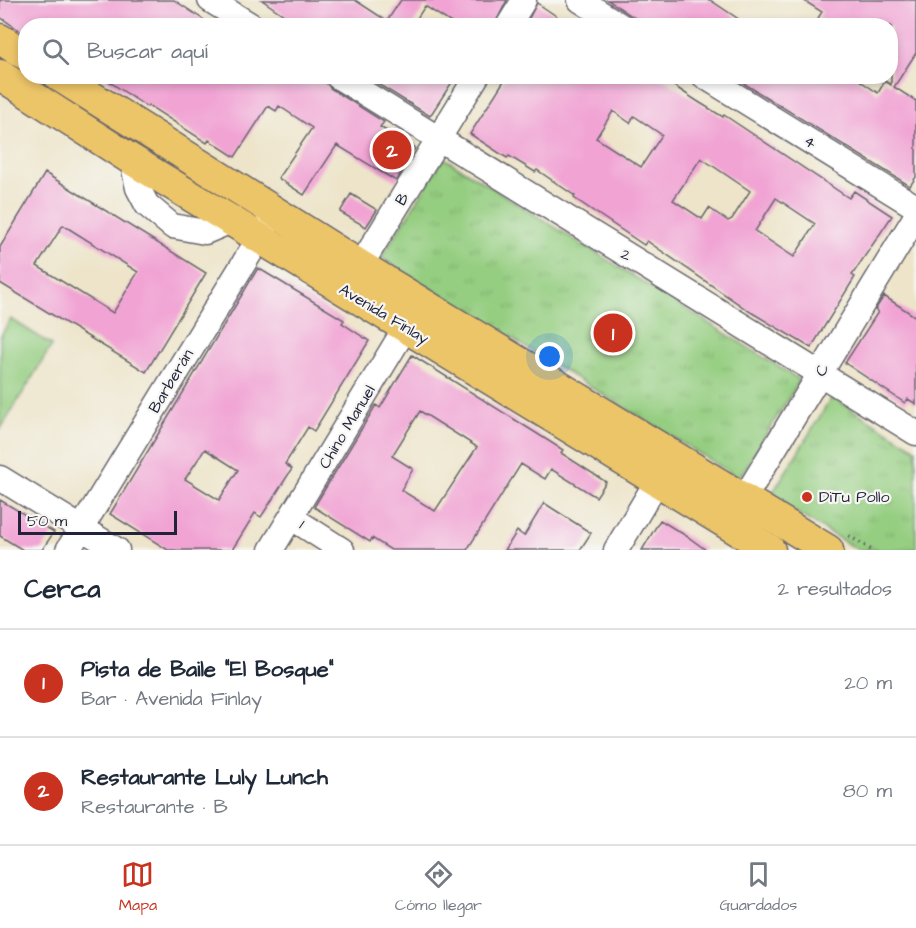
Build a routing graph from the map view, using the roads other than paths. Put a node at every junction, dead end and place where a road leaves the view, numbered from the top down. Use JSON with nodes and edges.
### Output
{"nodes":[{"id":1,"x":210,"y":0,"type":"edge"},
{"id":2,"x":524,"y":0,"type":"edge"},
{"id":3,"x":580,"y":0,"type":"edge"},
{"id":4,"x":239,"y":18,"type":"edge"},
{"id":5,"x":513,"y":18,"type":"edge"},
{"id":6,"x":608,"y":18,"type":"edge"},
{"id":7,"x":0,"y":75,"type":"edge"},
{"id":8,"x":72,"y":84,"type":"edge"},
{"id":9,"x":350,"y":84,"type":"edge"},
{"id":10,"x":472,"y":84,"type":"edge"},
{"id":11,"x":717,"y":84,"type":"edge"},
{"id":12,"x":439,"y":138,"type":"junction"},
{"id":13,"x":916,"y":207,"type":"edge"},
{"id":14,"x":275,"y":212,"type":"junction"},
{"id":15,"x":916,"y":216,"type":"edge"},
{"id":16,"x":259,"y":238,"type":"junction"},
{"id":17,"x":353,"y":278,"type":"junction"},
{"id":18,"x":414,"y":315,"type":"junction"},
{"id":19,"x":819,"y":374,"type":"junction"},
{"id":20,"x":916,"y":433,"type":"edge"},
{"id":21,"x":673,"y":455,"type":"junction"},
{"id":22,"x":0,"y":478,"type":"edge"},
{"id":23,"x":657,"y":482,"type":"junction"},
{"id":24,"x":743,"y":498,"type":"junction"},
{"id":25,"x":292,"y":518,"type":"junction"},
{"id":26,"x":728,"y":524,"type":"junction"},
{"id":27,"x":81,"y":528,"type":"junction"},
{"id":28,"x":68,"y":550,"type":"edge"},
{"id":29,"x":117,"y":550,"type":"edge"},
{"id":30,"x":271,"y":550,"type":"edge"},
{"id":31,"x":342,"y":550,"type":"edge"},
{"id":32,"x":616,"y":550,"type":"edge"},
{"id":33,"x":770,"y":550,"type":"edge"},
{"id":34,"x":828,"y":550,"type":"edge"}],
"edges":[{"from":1,"to":4,"type":"street"},
{"from":2,"to":5,"type":"street"},
{"from":3,"to":6,"type":"street"},
{"from":7,"to":16,"type":"main road","name":"Avenida Finlay"},
{"from":8,"to":14,"type":"main road","name":"Avenida Finlay"},
{"from":9,"to":12,"type":"street","name":"2"},
{"from":10,"to":12,"type":"street","name":"B"},
{"from":11,"to":13,"type":"street","name":"4"},
{"from":12,"to":17,"type":"street","name":"B"},
{"from":12,"to":19,"type":"street","name":"2"},
{"from":14,"to":16,"type":"street","name":"Barberán"},
{"from":14,"to":17,"type":"main road","name":"Avenida Finlay"},
{"from":15,"to":19,"type":"street","name":"C"},
{"from":16,"to":17,"type":"main road","name":"Avenida Finlay"},
{"from":16,"to":27,"type":"street","name":"Barberán"},
{"from":17,"to":18,"type":"main road","name":"Avenida Finlay"},
{"from":18,"to":21,"type":"main road","name":"Avenida Finlay"},
{"from":18,"to":23,"type":"main road","name":"Avenida Finlay"},
{"from":18,"to":25,"type":"street","name":"Chino Manuel"},
{"from":19,"to":20,"type":"street","name":"2"},
{"from":19,"to":24,"type":"street","name":"C"},
{"from":21,"to":23,"type":"street"},
{"from":21,"to":24,"type":"main road","name":"Avenida Finlay"},
{"from":22,"to":27,"type":"street"},
{"from":23,"to":26,"type":"main road","name":"Avenida Finlay"},
{"from":23,"to":32,"type":"street"},
{"from":24,"to":26,"type":"street","name":"C"},
{"from":24,"to":34,"type":"main road","name":"Avenida Finlay"},
{"from":25,"to":30,"type":"street","name":"Chino Manuel"},
{"from":25,"to":31,"type":"street","name":"1"},
{"from":26,"to":33,"type":"main road","name":"Avenida Finlay"},
{"from":27,"to":28,"type":"street","name":"Barberán"},
{"from":27,"to":29,"type":"street"}]}
